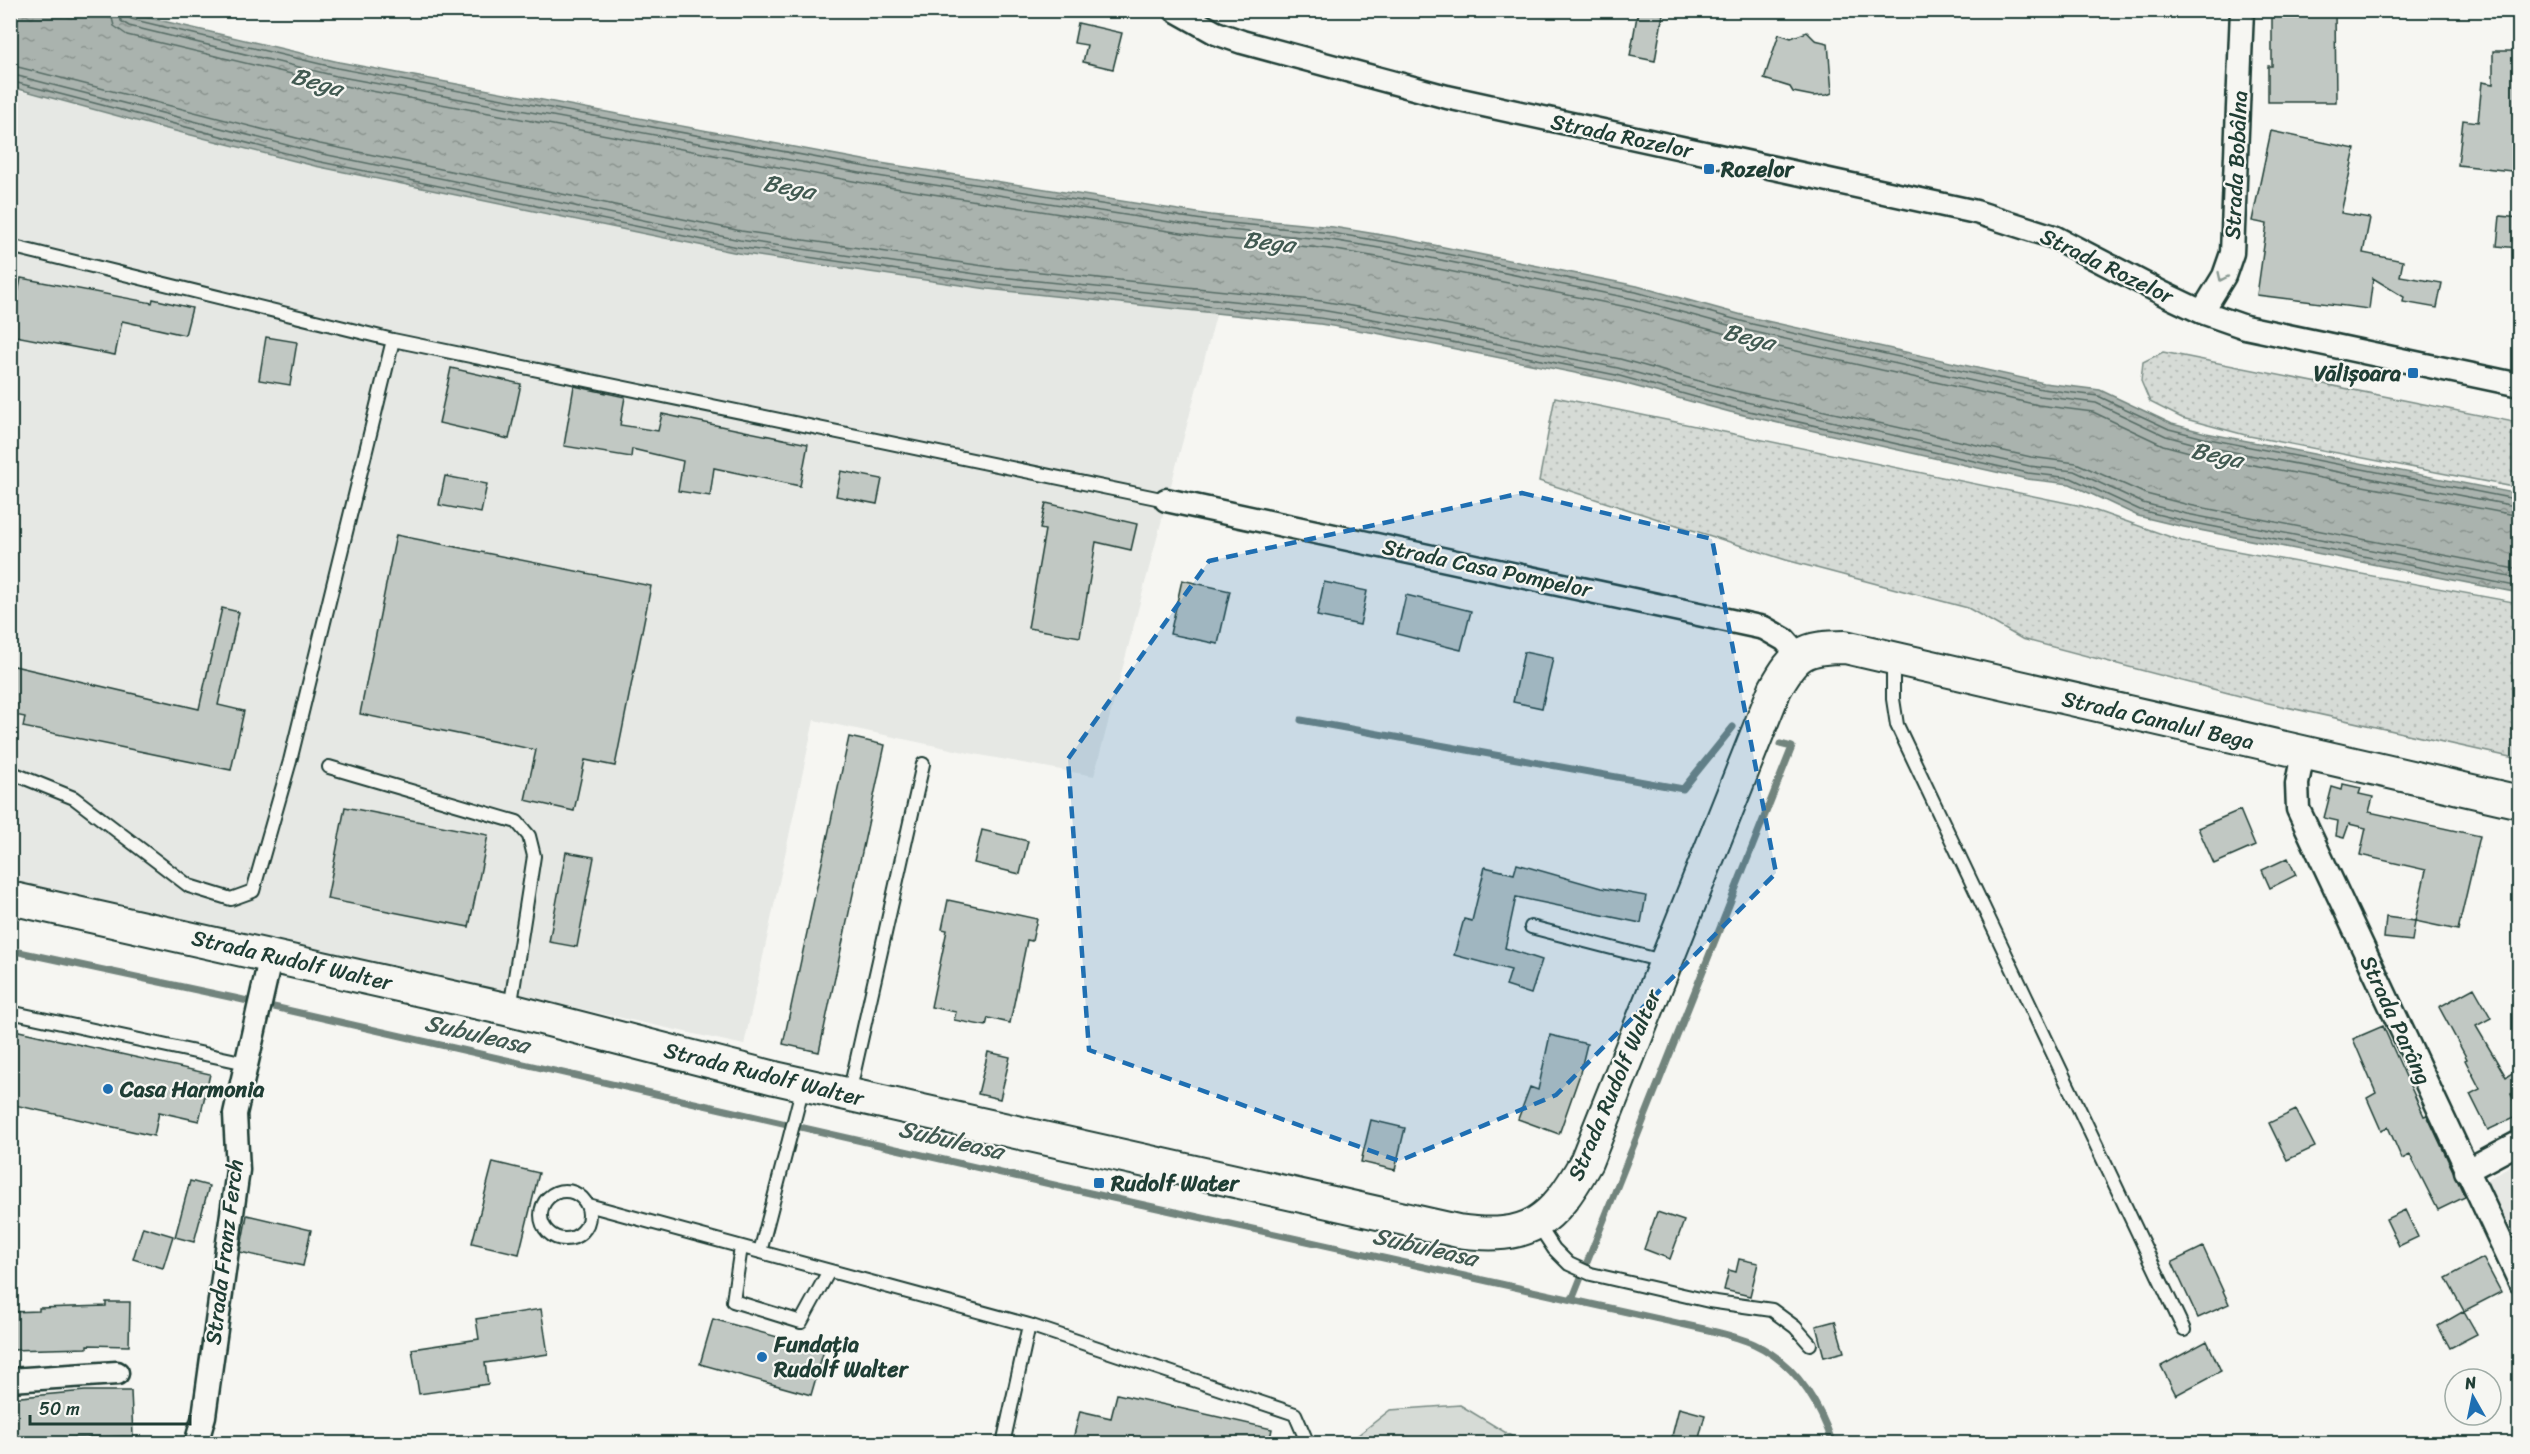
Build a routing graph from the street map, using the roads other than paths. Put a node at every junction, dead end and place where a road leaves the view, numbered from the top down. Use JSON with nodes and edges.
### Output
{"nodes":[{"id":1,"x":1176,"y":10,"type":"edge"},
{"id":2,"x":2242,"y":10,"type":"edge"},
{"id":3,"x":10,"y":246,"type":"edge"},
{"id":4,"x":2202,"y":312,"type":"junction"},
{"id":5,"x":393,"y":340,"type":"junction"},
{"id":6,"x":2520,"y":385,"type":"edge"},
{"id":7,"x":1166,"y":500,"type":"joint"},
{"id":8,"x":1798,"y":655,"type":"junction"},
{"id":9,"x":1893,"y":659,"type":"junction"},
{"id":10,"x":2303,"y":753,"type":"junction"},
{"id":11,"x":922,"y":764,"type":"dead end"},
{"id":12,"x":329,"y":767,"type":"dead end"},
{"id":13,"x":10,"y":772,"type":"edge"},
{"id":14,"x":2520,"y":802,"type":"edge"},
{"id":15,"x":10,"y":898,"type":"edge"},
{"id":16,"x":1531,"y":927,"type":"dead end"},
{"id":17,"x":271,"y":955,"type":"junction"},
{"id":18,"x":1665,"y":962,"type":"junction"},
{"id":19,"x":510,"y":1010,"type":"junction"},
{"id":20,"x":10,"y":1012,"type":"edge"},
{"id":21,"x":246,"y":1063,"type":"junction"},
{"id":22,"x":802,"y":1091,"type":"junction"},
{"id":23,"x":849,"y":1095,"type":"junction"},
{"id":24,"x":2520,"y":1142,"type":"edge"},
{"id":25,"x":2466,"y":1172,"type":"junction"},
{"id":26,"x":588,"y":1205,"type":"junction"},
{"id":27,"x":1537,"y":1223,"type":"junction"},
{"id":28,"x":741,"y":1247,"type":"junction"},
{"id":29,"x":760,"y":1252,"type":"junction"},
{"id":30,"x":829,"y":1271,"type":"junction"},
{"id":31,"x":2520,"y":1282,"type":"edge"},
{"id":32,"x":1029,"y":1325,"type":"junction"},
{"id":33,"x":2184,"y":1330,"type":"dead end"},
{"id":34,"x":1810,"y":1344,"type":"dead end"},
{"id":35,"x":117,"y":1373,"type":"dead end"},
{"id":36,"x":10,"y":1380,"type":"edge"},
{"id":37,"x":196,"y":1443,"type":"edge"},
{"id":38,"x":1003,"y":1443,"type":"edge"},
{"id":39,"x":1308,"y":1443,"type":"edge"}],
"edges":[{"from":1,"to":4,"type":"street","name":"Strada Rozelor"},
{"from":2,"to":4,"type":"street","name":"Strada Bobâlna","one_way":true},
{"from":3,"to":5,"type":"lane"},
{"from":4,"to":6,"type":"street","name":"Strada Rozelor"},
{"from":5,"to":7,"type":"lane"},
{"from":5,"to":13,"type":"lane"},
{"from":7,"to":8,"type":"street","name":"Strada Casa Pompelor"},
{"from":8,"to":9,"type":"street","name":"Strada Canalul Bega"},
{"from":8,"to":18,"type":"street","name":"Strada Rudolf Walter"},
{"from":9,"to":10,"type":"street","name":"Strada Canalul Bega"},
{"from":9,"to":33,"type":"lane"},
{"from":10,"to":14,"type":"street","name":"Strada Canalul Bega"},
{"from":10,"to":25,"type":"street","name":"Strada Parâng"},
{"from":11,"to":23,"type":"lane"},
{"from":12,"to":19,"type":"lane"},
{"from":15,"to":17,"type":"street","name":"Strada Rudolf Walter"},
{"from":16,"to":18,"type":"lane"},
{"from":17,"to":19,"type":"street","name":"Strada Rudolf Walter"},
{"from":17,"to":21,"type":"street","name":"Strada Franz Ferch"},
{"from":18,"to":27,"type":"street","name":"Strada Rudolf Walter"},
{"from":19,"to":22,"type":"street","name":"Strada Rudolf Walter"},
{"from":20,"to":21,"type":"lane"},
{"from":21,"to":37,"type":"street","name":"Strada Franz Ferch"},
{"from":22,"to":23,"type":"street","name":"Strada Rudolf Walter"},
{"from":22,"to":29,"type":"lane"},
{"from":23,"to":27,"type":"street","name":"Strada Rudolf Walter"},
{"from":24,"to":25,"type":"street"},
{"from":25,"to":31,"type":"street","name":"Strada Parâng"},
{"from":26,"to":26,"type":"lane"},
{"from":26,"to":28,"type":"lane"},
{"from":27,"to":34,"type":"lane"},
{"from":28,"to":29,"type":"lane"},
{"from":28,"to":30,"type":"lane"},
{"from":29,"to":30,"type":"lane"},
{"from":30,"to":32,"type":"lane"},
{"from":32,"to":38,"type":"lane"},
{"from":32,"to":39,"type":"lane"},
{"from":35,"to":36,"type":"street"}]}
